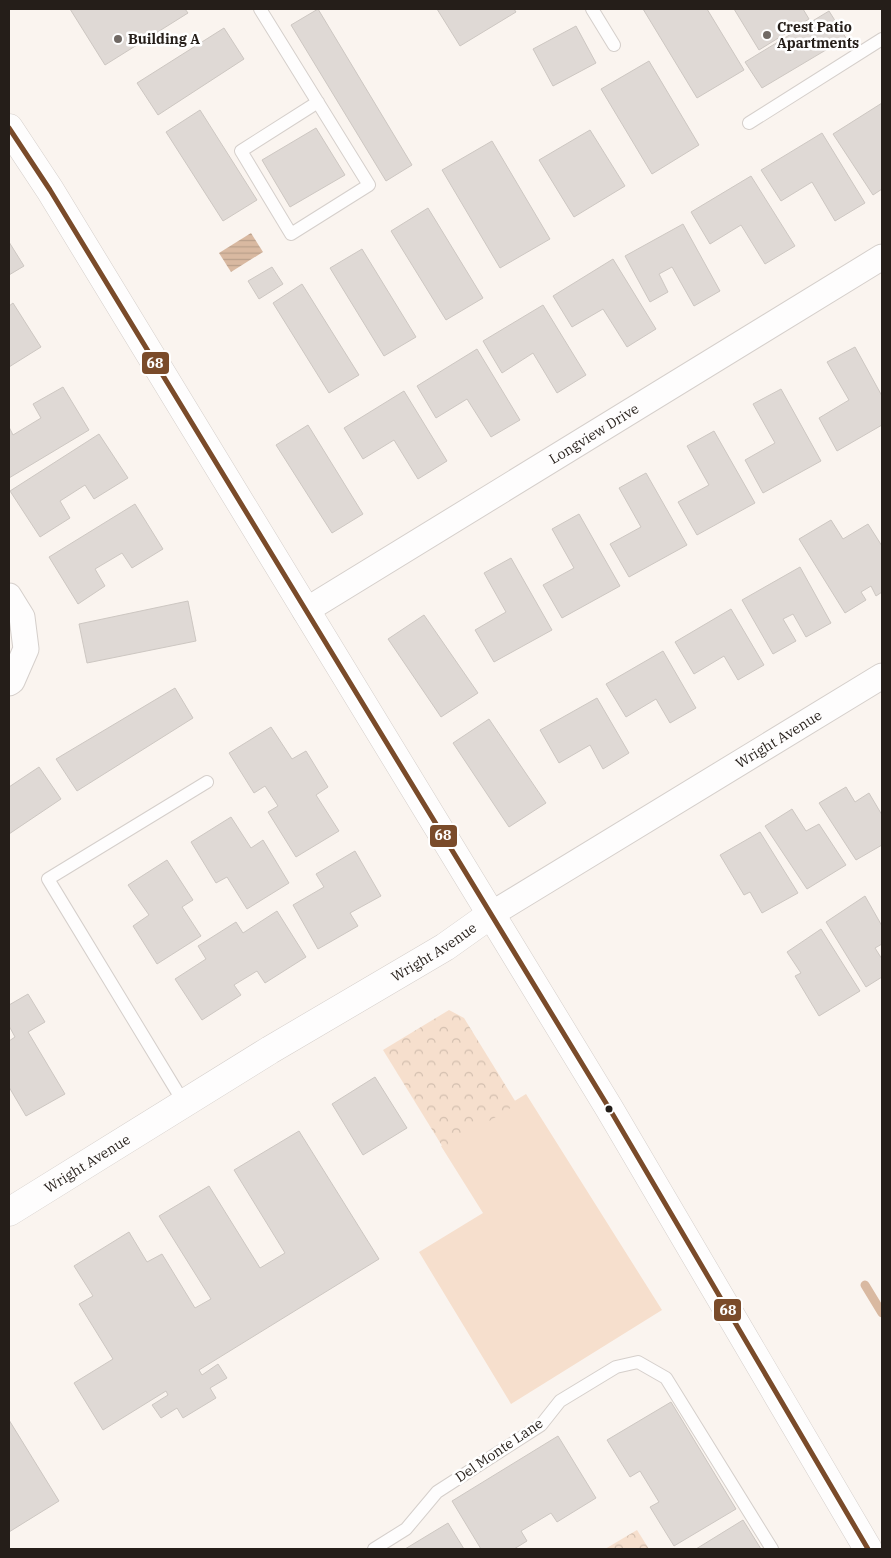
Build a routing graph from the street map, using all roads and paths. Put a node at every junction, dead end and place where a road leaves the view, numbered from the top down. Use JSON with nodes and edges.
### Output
{"nodes":[{"id":1,"x":260,"y":9,"type":"edge"},
{"id":2,"x":592,"y":9,"type":"edge"},
{"id":3,"x":882,"y":39,"type":"edge"},
{"id":4,"x":614,"y":45,"type":"dead end"},
{"id":5,"x":318,"y":102,"type":"junction"},
{"id":6,"x":749,"y":123,"type":"dead end"},
{"id":7,"x":9,"y":128,"type":"edge"},
{"id":8,"x":882,"y":258,"type":"edge"},
{"id":9,"x":9,"y":596,"type":"edge"},
{"id":10,"x":305,"y":611,"type":"junction"},
{"id":11,"x":880,"y":682,"type":"edge"},
{"id":12,"x":9,"y":683,"type":"edge"},
{"id":13,"x":207,"y":782,"type":"dead end"},
{"id":14,"x":490,"y":915,"type":"junction"},
{"id":15,"x":184,"y":1103,"type":"junction"},
{"id":16,"x":9,"y":1212,"type":"edge"},
{"id":17,"x":374,"y":1549,"type":"edge"},
{"id":18,"x":772,"y":1549,"type":"edge"},
{"id":19,"x":868,"y":1549,"type":"edge"}],
"edges":[{"from":1,"to":5,"type":"lane"},
{"from":2,"to":4,"type":"lane"},
{"from":3,"to":6,"type":"lane"},
{"from":5,"to":5,"type":"lane"},
{"from":7,"to":10,"type":"main road"},
{"from":8,"to":10,"type":"street","name":"Longview Drive"},
{"from":9,"to":12,"type":"street"},
{"from":10,"to":14,"type":"main road"},
{"from":11,"to":14,"type":"street","name":"Wright Avenue"},
{"from":13,"to":15,"type":"lane"},
{"from":14,"to":15,"type":"main road","name":"Wright Avenue"},
{"from":14,"to":19,"type":"main road"},
{"from":15,"to":16,"type":"main road","name":"Wright Avenue"},
{"from":17,"to":18,"type":"lane","name":"Del Monte Lane"}]}
